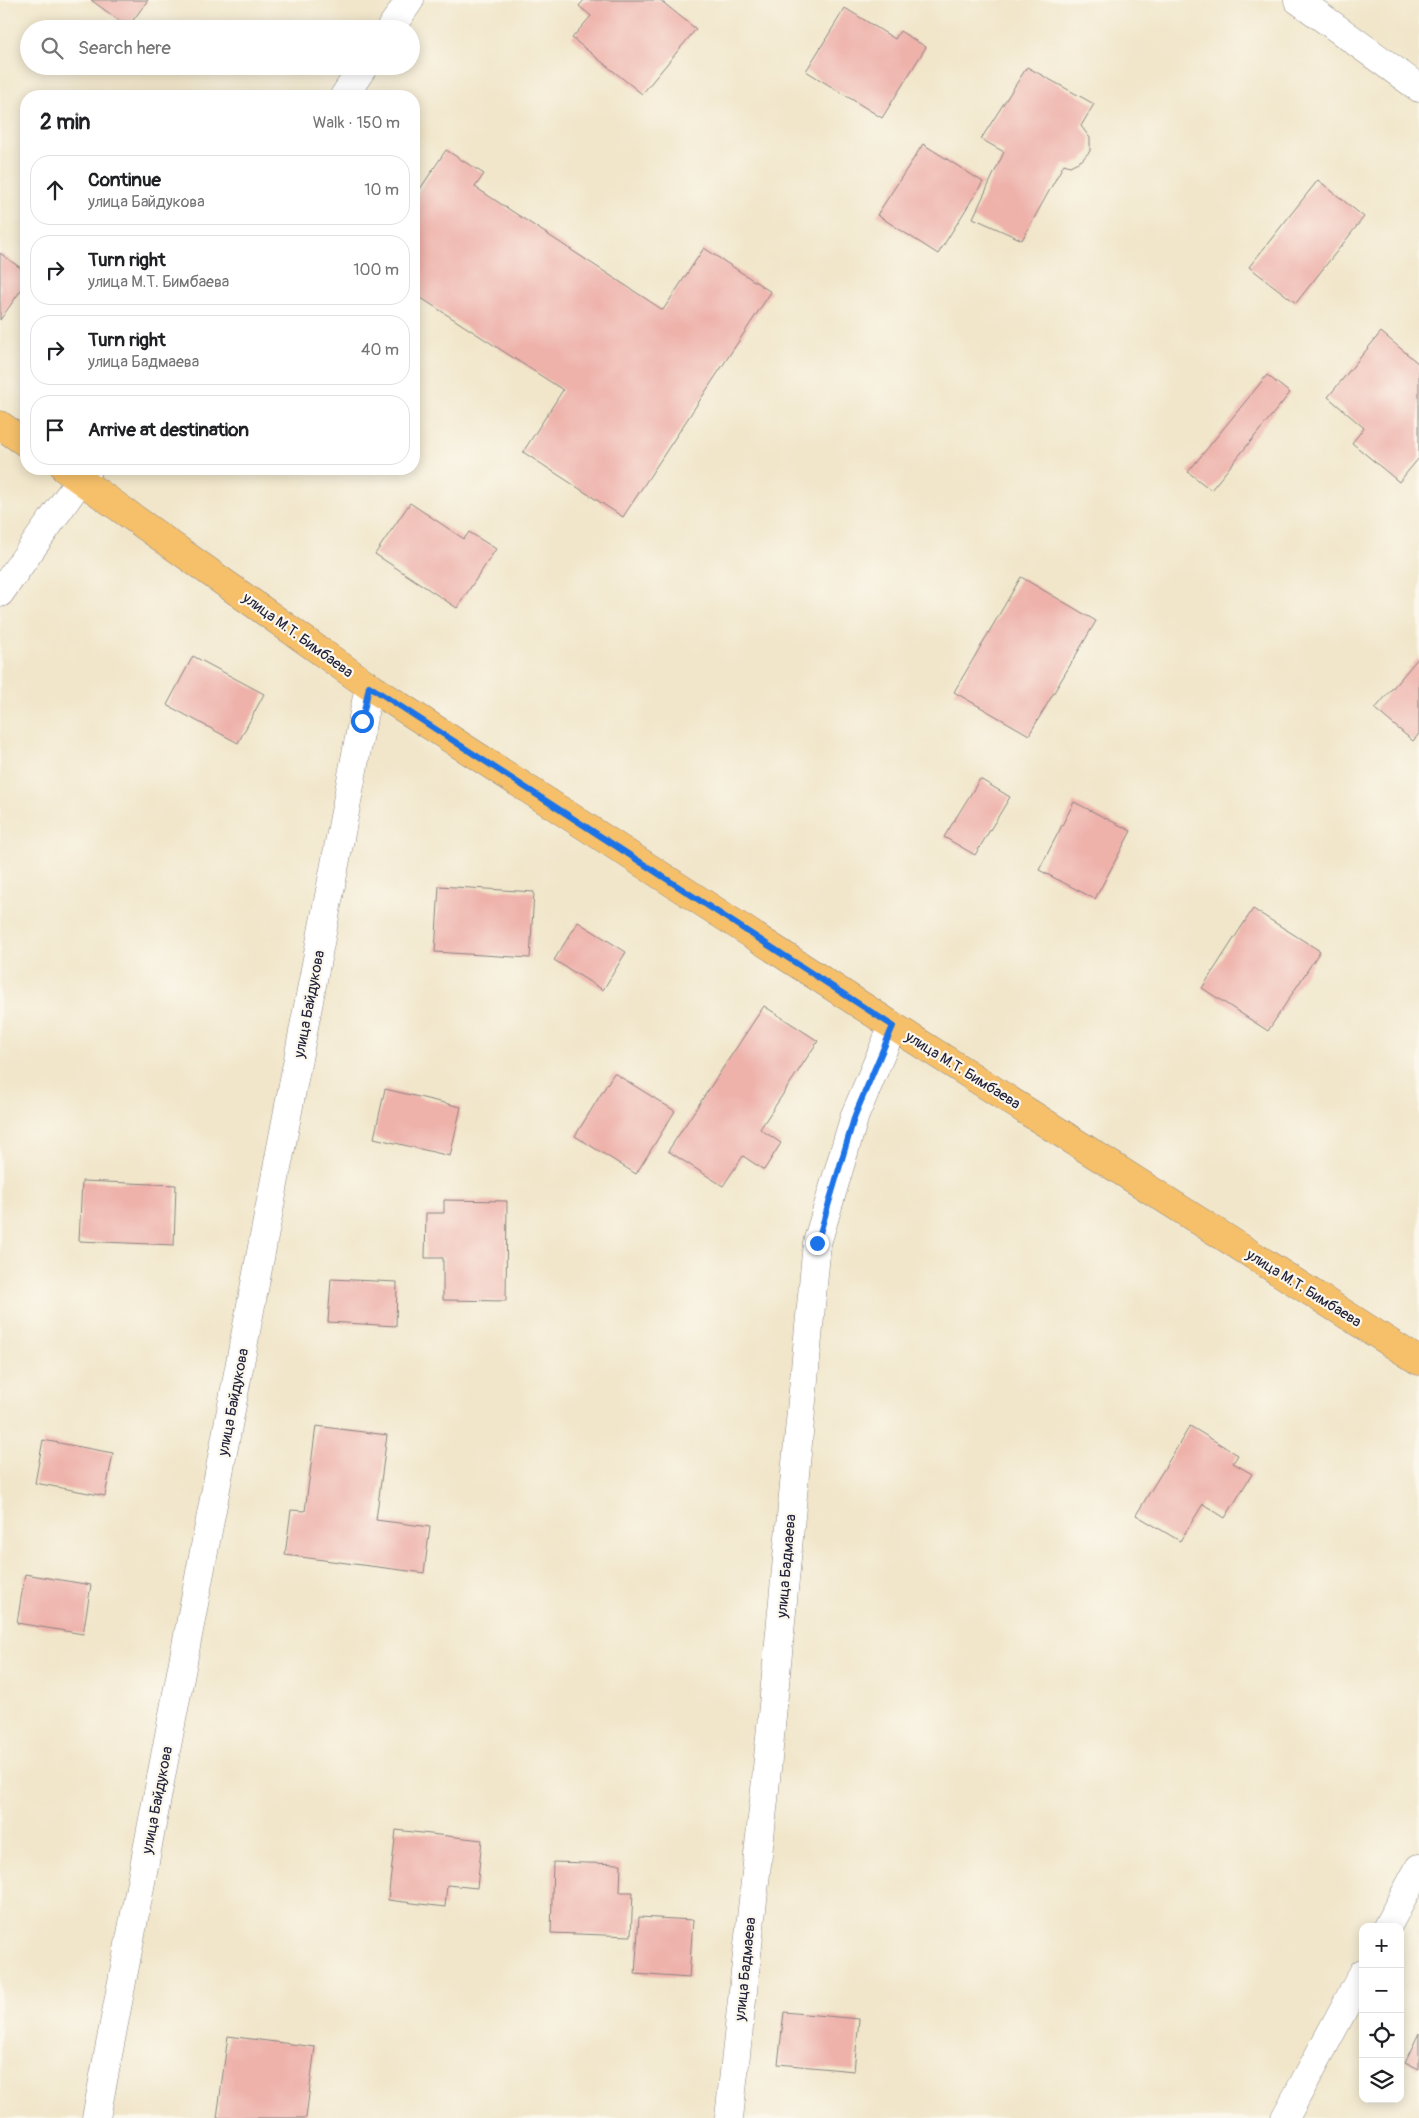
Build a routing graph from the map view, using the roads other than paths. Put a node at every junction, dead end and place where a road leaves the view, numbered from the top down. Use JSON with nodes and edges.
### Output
{"nodes":[{"id":1,"x":410,"y":0,"type":"edge"},
{"id":2,"x":1298,"y":0,"type":"edge"},
{"id":3,"x":396,"y":20,"type":"edge"},
{"id":4,"x":358,"y":75,"type":"edge"},
{"id":5,"x":1419,"y":88,"type":"edge"},
{"id":6,"x":348,"y":90,"type":"edge"},
{"id":7,"x":0,"y":425,"type":"edge"},
{"id":8,"x":20,"y":439,"type":"edge"},
{"id":9,"x":76,"y":475,"type":"edge"},
{"id":10,"x":82,"y":475,"type":"edge"},
{"id":11,"x":0,"y":593,"type":"edge"},
{"id":12,"x":369,"y":686,"type":"junction"},
{"id":13,"x":893,"y":1026,"type":"junction"},
{"id":14,"x":1419,"y":1361,"type":"edge"},
{"id":15,"x":1419,"y":1868,"type":"edge"},
{"id":16,"x":1390,"y":1923,"type":"edge"},
{"id":17,"x":1359,"y":1980,"type":"edge"},
{"id":18,"x":96,"y":2118,"type":"edge"},
{"id":19,"x":729,"y":2118,"type":"edge"},
{"id":20,"x":1285,"y":2118,"type":"edge"}],
"edges":[{"from":1,"to":3,"type":"street"},
{"from":2,"to":5,"type":"street"},
{"from":4,"to":6,"type":"street"},
{"from":7,"to":8,"type":"main road"},
{"from":9,"to":11,"type":"street"},
{"from":10,"to":12,"type":"main road","name":"улица М.Т. Бимбаева"},
{"from":12,"to":13,"type":"main road","name":"улица М.Т. Бимбаева"},
{"from":12,"to":18,"type":"street","name":"улица Байдукова"},
{"from":13,"to":14,"type":"main road","name":"улица М.Т. Бимбаева"},
{"from":13,"to":19,"type":"street","name":"улица Бадмаева"},
{"from":15,"to":16,"type":"street"},
{"from":17,"to":20,"type":"street"}]}
